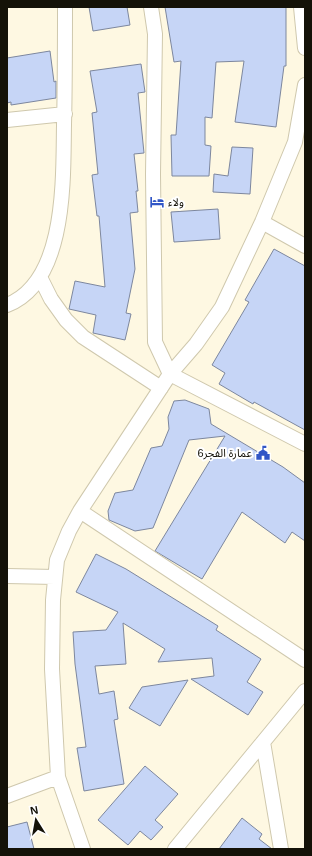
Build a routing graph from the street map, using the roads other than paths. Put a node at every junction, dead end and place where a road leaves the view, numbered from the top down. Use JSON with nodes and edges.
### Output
{"nodes":[{"id":1,"x":65,"y":7,"type":"edge"},
{"id":2,"x":151,"y":7,"type":"edge"},
{"id":3,"x":301,"y":7,"type":"edge"},
{"id":4,"x":305,"y":48,"type":"edge"},
{"id":5,"x":305,"y":85,"type":"edge"},
{"id":6,"x":65,"y":114,"type":"junction"},
{"id":7,"x":7,"y":120,"type":"edge"},
{"id":8,"x":262,"y":222,"type":"junction"},
{"id":9,"x":305,"y":246,"type":"edge"},
{"id":10,"x":40,"y":277,"type":"junction"},
{"id":11,"x":7,"y":305,"type":"edge"},
{"id":12,"x":170,"y":374,"type":"junction"},
{"id":13,"x":161,"y":388,"type":"junction"},
{"id":14,"x":305,"y":444,"type":"edge"},
{"id":15,"x":80,"y":512,"type":"junction"},
{"id":16,"x":7,"y":576,"type":"edge"},
{"id":17,"x":55,"y":577,"type":"junction"},
{"id":18,"x":305,"y":660,"type":"edge"},
{"id":19,"x":305,"y":691,"type":"edge"},
{"id":20,"x":263,"y":742,"type":"junction"},
{"id":21,"x":58,"y":777,"type":"junction"},
{"id":22,"x":7,"y":796,"type":"edge"},
{"id":23,"x":83,"y":849,"type":"edge"},
{"id":24,"x":176,"y":849,"type":"edge"},
{"id":25,"x":281,"y":849,"type":"edge"}],
"edges":[{"from":1,"to":6,"type":"street"},
{"from":2,"to":12,"type":"street"},
{"from":3,"to":4,"type":"street"},
{"from":5,"to":8,"type":"street"},
{"from":6,"to":7,"type":"street"},
{"from":6,"to":10,"type":"street"},
{"from":8,"to":9,"type":"street"},
{"from":8,"to":12,"type":"street"},
{"from":10,"to":11,"type":"street"},
{"from":10,"to":13,"type":"street"},
{"from":12,"to":13,"type":"street"},
{"from":12,"to":14,"type":"street"},
{"from":13,"to":15,"type":"street"},
{"from":15,"to":17,"type":"street"},
{"from":15,"to":18,"type":"street"},
{"from":16,"to":17,"type":"street"},
{"from":17,"to":21,"type":"street"},
{"from":19,"to":20,"type":"street"},
{"from":20,"to":24,"type":"street"},
{"from":20,"to":25,"type":"street"},
{"from":21,"to":22,"type":"street"},
{"from":21,"to":23,"type":"street"}]}
